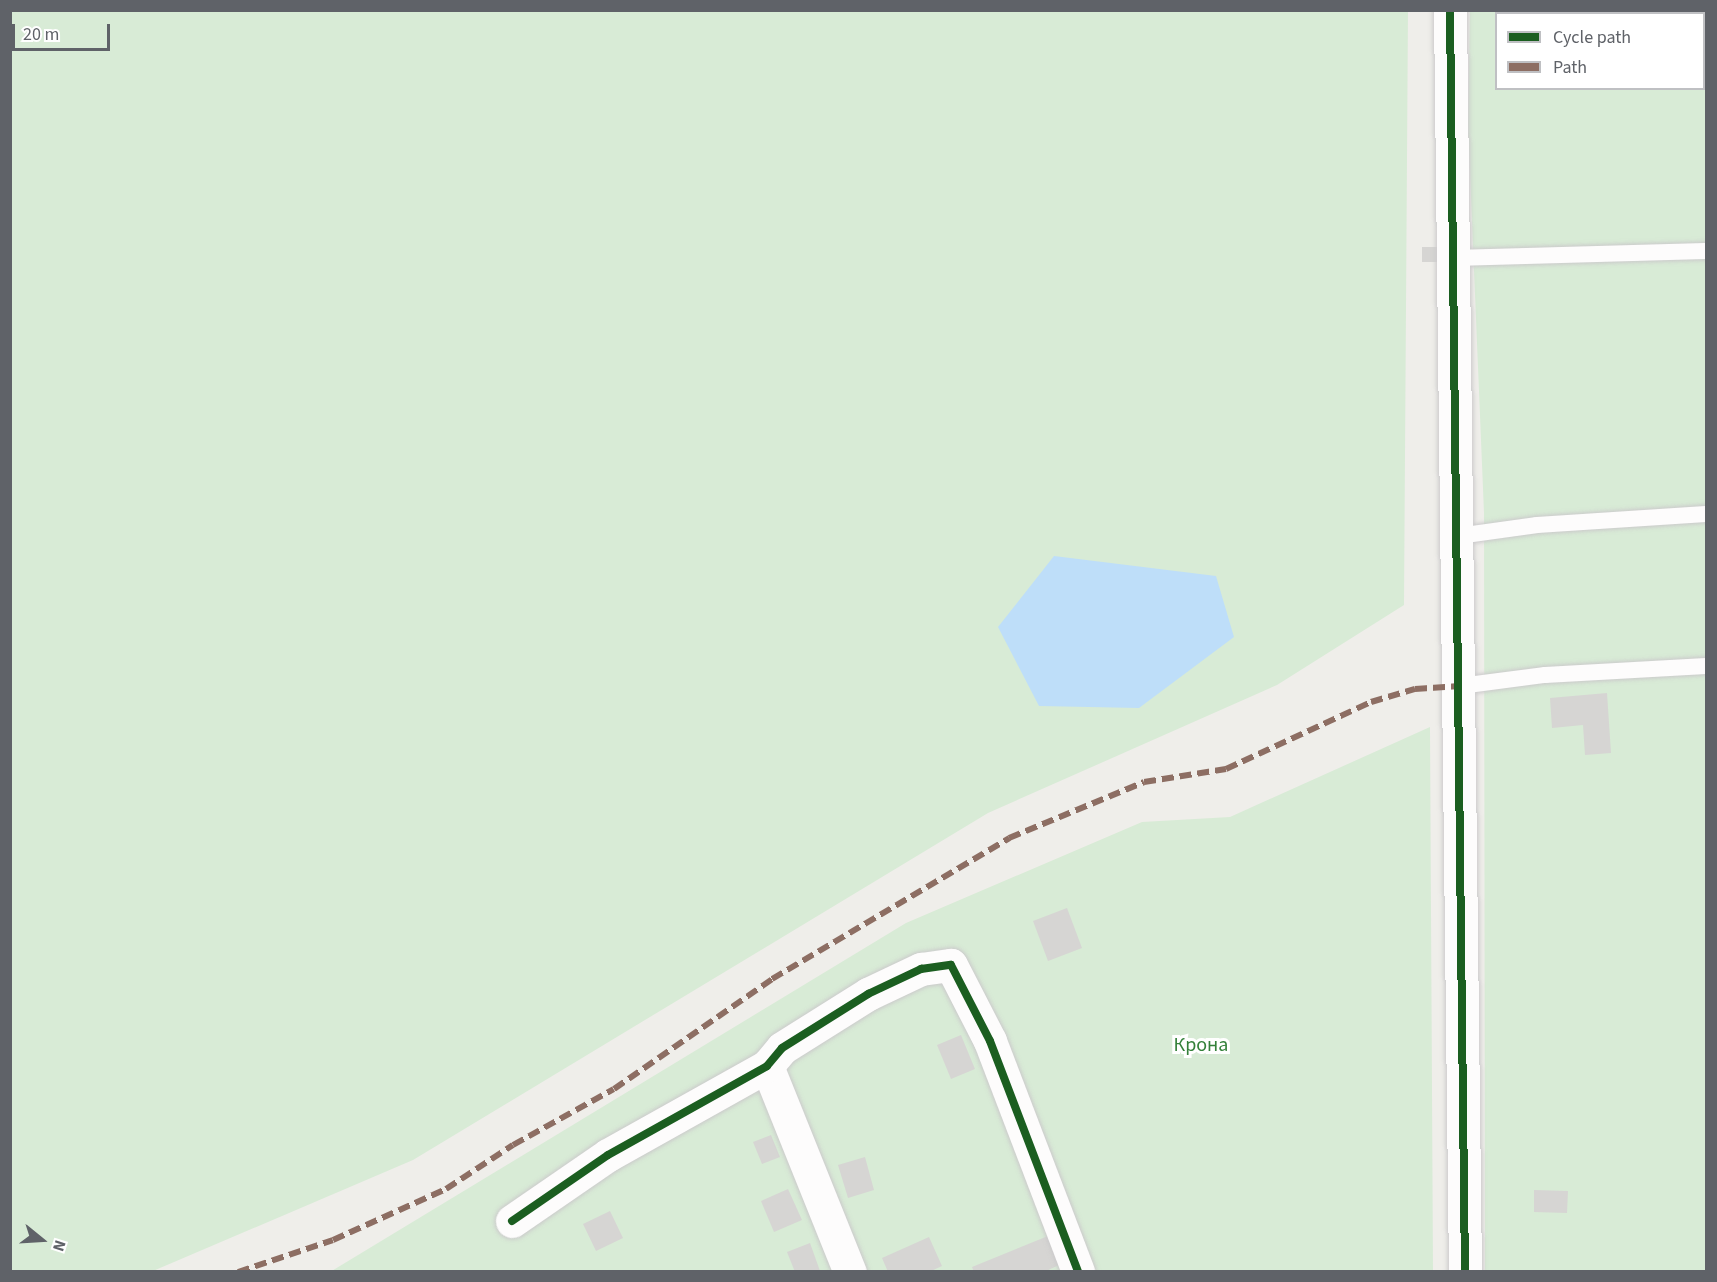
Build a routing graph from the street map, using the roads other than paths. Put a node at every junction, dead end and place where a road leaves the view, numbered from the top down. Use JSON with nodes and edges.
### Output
{"nodes":[{"id":1,"x":1450,"y":10,"type":"edge"},
{"id":2,"x":1707,"y":251,"type":"edge"},
{"id":3,"x":1453,"y":258,"type":"junction"},
{"id":4,"x":1707,"y":514,"type":"edge"},
{"id":5,"x":1458,"y":536,"type":"junction"},
{"id":6,"x":1707,"y":666,"type":"edge"},
{"id":7,"x":1460,"y":686,"type":"junction"},
{"id":8,"x":767,"y":1066,"type":"junction"},
{"id":9,"x":512,"y":1221,"type":"dead end"},
{"id":10,"x":850,"y":1272,"type":"edge"},
{"id":11,"x":1078,"y":1272,"type":"edge"},
{"id":12,"x":1465,"y":1272,"type":"edge"}],
"edges":[{"from":1,"to":3,"type":"street"},
{"from":2,"to":3,"type":"lane"},
{"from":3,"to":5,"type":"street"},
{"from":4,"to":5,"type":"lane"},
{"from":5,"to":7,"type":"street"},
{"from":6,"to":7,"type":"lane"},
{"from":7,"to":12,"type":"street"},
{"from":8,"to":9,"type":"street"},
{"from":8,"to":10,"type":"street"},
{"from":8,"to":11,"type":"street"}]}
